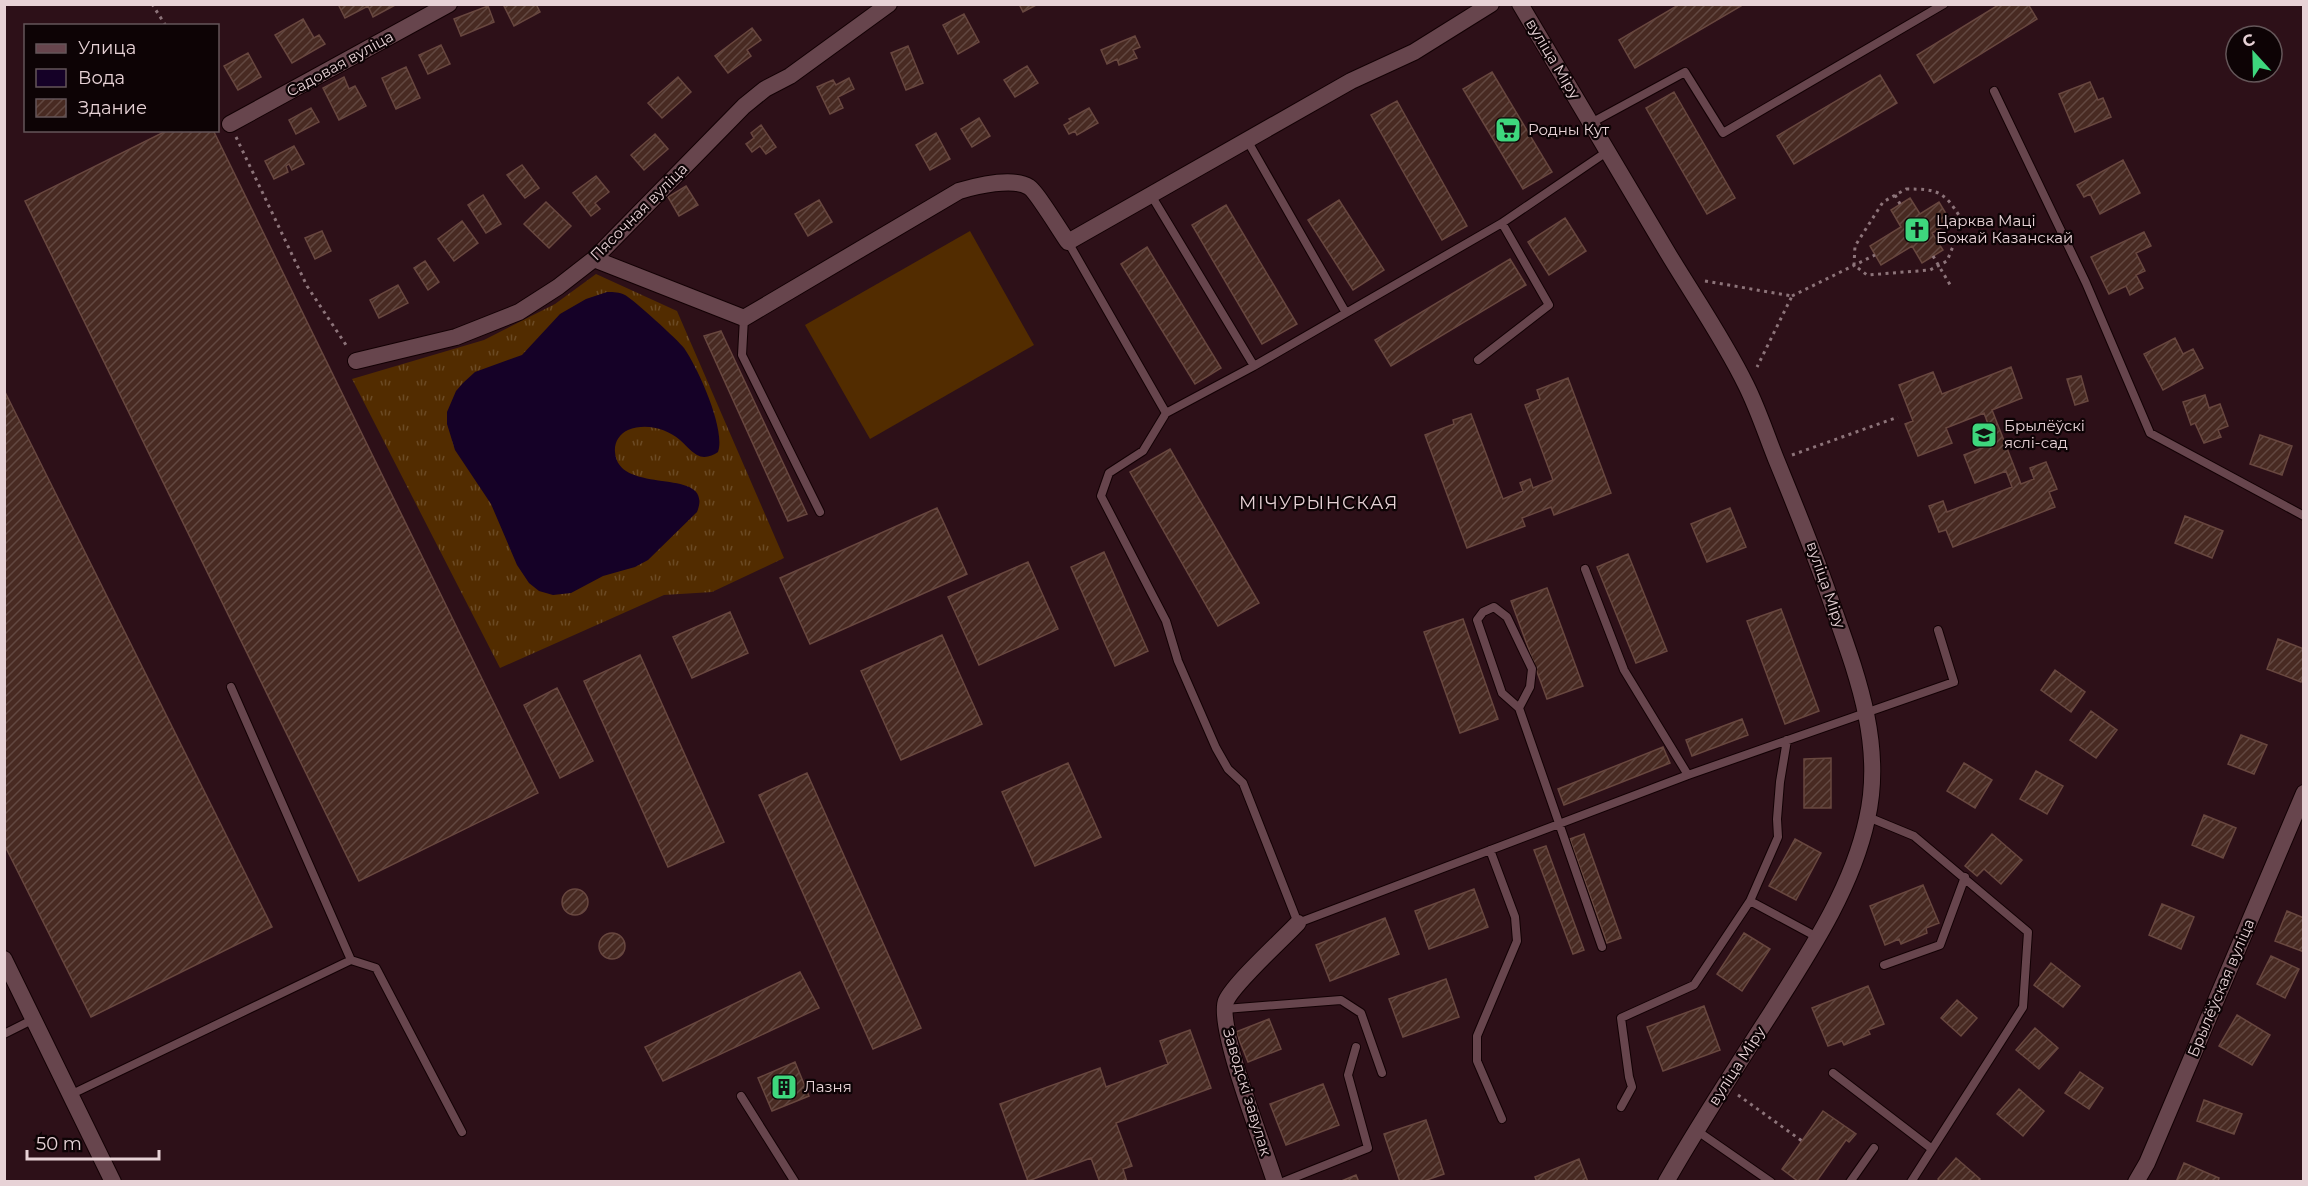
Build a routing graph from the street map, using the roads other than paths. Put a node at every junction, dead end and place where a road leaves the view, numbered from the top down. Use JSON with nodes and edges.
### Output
{"nodes":[{"id":1,"x":449,"y":4,"type":"edge"},
{"id":2,"x":889,"y":4,"type":"edge"},
{"id":3,"x":1491,"y":4,"type":"edge"},
{"id":4,"x":1520,"y":4,"type":"edge"},
{"id":5,"x":1944,"y":4,"type":"edge"},
{"id":6,"x":1994,"y":91,"type":"dead end"},
{"id":7,"x":1591,"y":123,"type":"junction"},
{"id":8,"x":230,"y":124,"type":"road end"},
{"id":9,"x":1247,"y":140,"type":"junction"},
{"id":10,"x":1608,"y":151,"type":"junction"},
{"id":11,"x":1151,"y":195,"type":"junction"},
{"id":12,"x":1502,"y":223,"type":"junction"},
{"id":13,"x":1068,"y":242,"type":"junction"},
{"id":14,"x":594,"y":259,"type":"junction"},
{"id":15,"x":1346,"y":313,"type":"junction"},
{"id":16,"x":744,"y":318,"type":"junction"},
{"id":17,"x":1478,"y":360,"type":"dead end"},
{"id":18,"x":357,"y":361,"type":"road end"},
{"id":19,"x":1254,"y":366,"type":"junction"},
{"id":20,"x":1166,"y":413,"type":"junction"},
{"id":21,"x":820,"y":512,"type":"dead end"},
{"id":22,"x":2304,"y":516,"type":"edge"},
{"id":23,"x":1585,"y":569,"type":"dead end"},
{"id":24,"x":1938,"y":630,"type":"dead end"},
{"id":25,"x":231,"y":687,"type":"dead end"},
{"id":26,"x":1519,"y":708,"type":"junction"},
{"id":27,"x":1867,"y":711,"type":"junction"},
{"id":28,"x":1787,"y":740,"type":"junction"},
{"id":29,"x":1688,"y":775,"type":"junction"},
{"id":30,"x":2304,"y":794,"type":"edge"},
{"id":31,"x":1868,"y":817,"type":"junction"},
{"id":32,"x":1560,"y":823,"type":"junction"},
{"id":33,"x":1490,"y":850,"type":"junction"},
{"id":34,"x":1965,"y":877,"type":"junction"},
{"id":35,"x":1750,"y":901,"type":"junction"},
{"id":36,"x":1299,"y":923,"type":"junction"},
{"id":37,"x":1817,"y":937,"type":"junction"},
{"id":38,"x":1602,"y":947,"type":"dead end"},
{"id":39,"x":4,"y":959,"type":"edge"},
{"id":40,"x":351,"y":960,"type":"junction"},
{"id":41,"x":1884,"y":965,"type":"dead end"},
{"id":42,"x":1224,"y":1009,"type":"junction"},
{"id":43,"x":34,"y":1019,"type":"junction"},
{"id":44,"x":4,"y":1034,"type":"edge"},
{"id":45,"x":1356,"y":1047,"type":"dead end"},
{"id":46,"x":1382,"y":1073,"type":"dead end"},
{"id":47,"x":1833,"y":1073,"type":"dead end"},
{"id":48,"x":72,"y":1094,"type":"junction"},
{"id":49,"x":741,"y":1096,"type":"dead end"},
{"id":50,"x":1621,"y":1107,"type":"dead end"},
{"id":51,"x":1502,"y":1119,"type":"dead end"},
{"id":52,"x":1696,"y":1130,"type":"junction"},
{"id":53,"x":462,"y":1132,"type":"dead end"},
{"id":54,"x":1874,"y":1148,"type":"dead end"},
{"id":55,"x":1932,"y":1149,"type":"junction"},
{"id":56,"x":113,"y":1182,"type":"edge"},
{"id":57,"x":795,"y":1182,"type":"edge"},
{"id":58,"x":1275,"y":1182,"type":"edge"},
{"id":59,"x":1283,"y":1182,"type":"edge"},
{"id":60,"x":1666,"y":1182,"type":"edge"},
{"id":61,"x":1772,"y":1182,"type":"edge"},
{"id":62,"x":1850,"y":1182,"type":"edge"},
{"id":63,"x":1911,"y":1182,"type":"edge"},
{"id":64,"x":2136,"y":1182,"type":"edge"}],
"edges":[{"from":1,"to":8,"type":"street","name":"Садовая вуліца"},
{"from":2,"to":14,"type":"street","name":"Пясочная вуліца"},
{"from":3,"to":9,"type":"street"},
{"from":4,"to":7,"type":"street","name":"вуліца Міру"},
{"from":5,"to":7,"type":"lane"},
{"from":6,"to":22,"type":"lane"},
{"from":7,"to":10,"type":"street","name":"вуліца Міру"},
{"from":9,"to":11,"type":"street"},
{"from":9,"to":15,"type":"lane"},
{"from":10,"to":12,"type":"lane"},
{"from":10,"to":27,"type":"street","name":"вуліца Міру"},
{"from":11,"to":13,"type":"street"},
{"from":11,"to":19,"type":"lane"},
{"from":12,"to":15,"type":"lane"},
{"from":12,"to":17,"type":"lane"},
{"from":13,"to":16,"type":"street"},
{"from":13,"to":20,"type":"lane"},
{"from":14,"to":16,"type":"street"},
{"from":14,"to":18,"type":"street","name":"Пясочная вуліца"},
{"from":15,"to":19,"type":"lane"},
{"from":16,"to":21,"type":"lane"},
{"from":19,"to":20,"type":"lane"},
{"from":20,"to":36,"type":"lane"},
{"from":23,"to":29,"type":"lane"},
{"from":24,"to":27,"type":"lane"},
{"from":25,"to":40,"type":"lane"},
{"from":26,"to":26,"type":"lane"},
{"from":26,"to":32,"type":"lane"},
{"from":27,"to":28,"type":"lane"},
{"from":27,"to":31,"type":"street","name":"вуліца Міру"},
{"from":28,"to":29,"type":"lane"},
{"from":28,"to":35,"type":"lane"},
{"from":29,"to":32,"type":"lane"},
{"from":30,"to":64,"type":"street","name":"Брылёўская вуліца"},
{"from":31,"to":34,"type":"lane"},
{"from":31,"to":37,"type":"street","name":"вуліца Міру"},
{"from":32,"to":33,"type":"lane"},
{"from":32,"to":38,"type":"lane"},
{"from":33,"to":36,"type":"lane"},
{"from":33,"to":51,"type":"lane"},
{"from":34,"to":41,"type":"lane"},
{"from":34,"to":55,"type":"lane"},
{"from":35,"to":37,"type":"lane"},
{"from":35,"to":50,"type":"lane"},
{"from":36,"to":42,"type":"street","name":"Заводскі завулак"},
{"from":37,"to":52,"type":"street","name":"вуліца Міру"},
{"from":39,"to":43,"type":"street"},
{"from":40,"to":48,"type":"lane"},
{"from":40,"to":53,"type":"lane"},
{"from":42,"to":46,"type":"lane"},
{"from":42,"to":58,"type":"street","name":"Заводскі завулак"},
{"from":43,"to":44,"type":"lane"},
{"from":43,"to":48,"type":"street"},
{"from":45,"to":59,"type":"lane"},
{"from":47,"to":55,"type":"lane"},
{"from":48,"to":56,"type":"street"},
{"from":49,"to":57,"type":"lane"},
{"from":52,"to":60,"type":"street","name":"вуліца Міру"},
{"from":52,"to":61,"type":"lane"},
{"from":54,"to":62,"type":"lane"},
{"from":55,"to":63,"type":"lane"}]}
